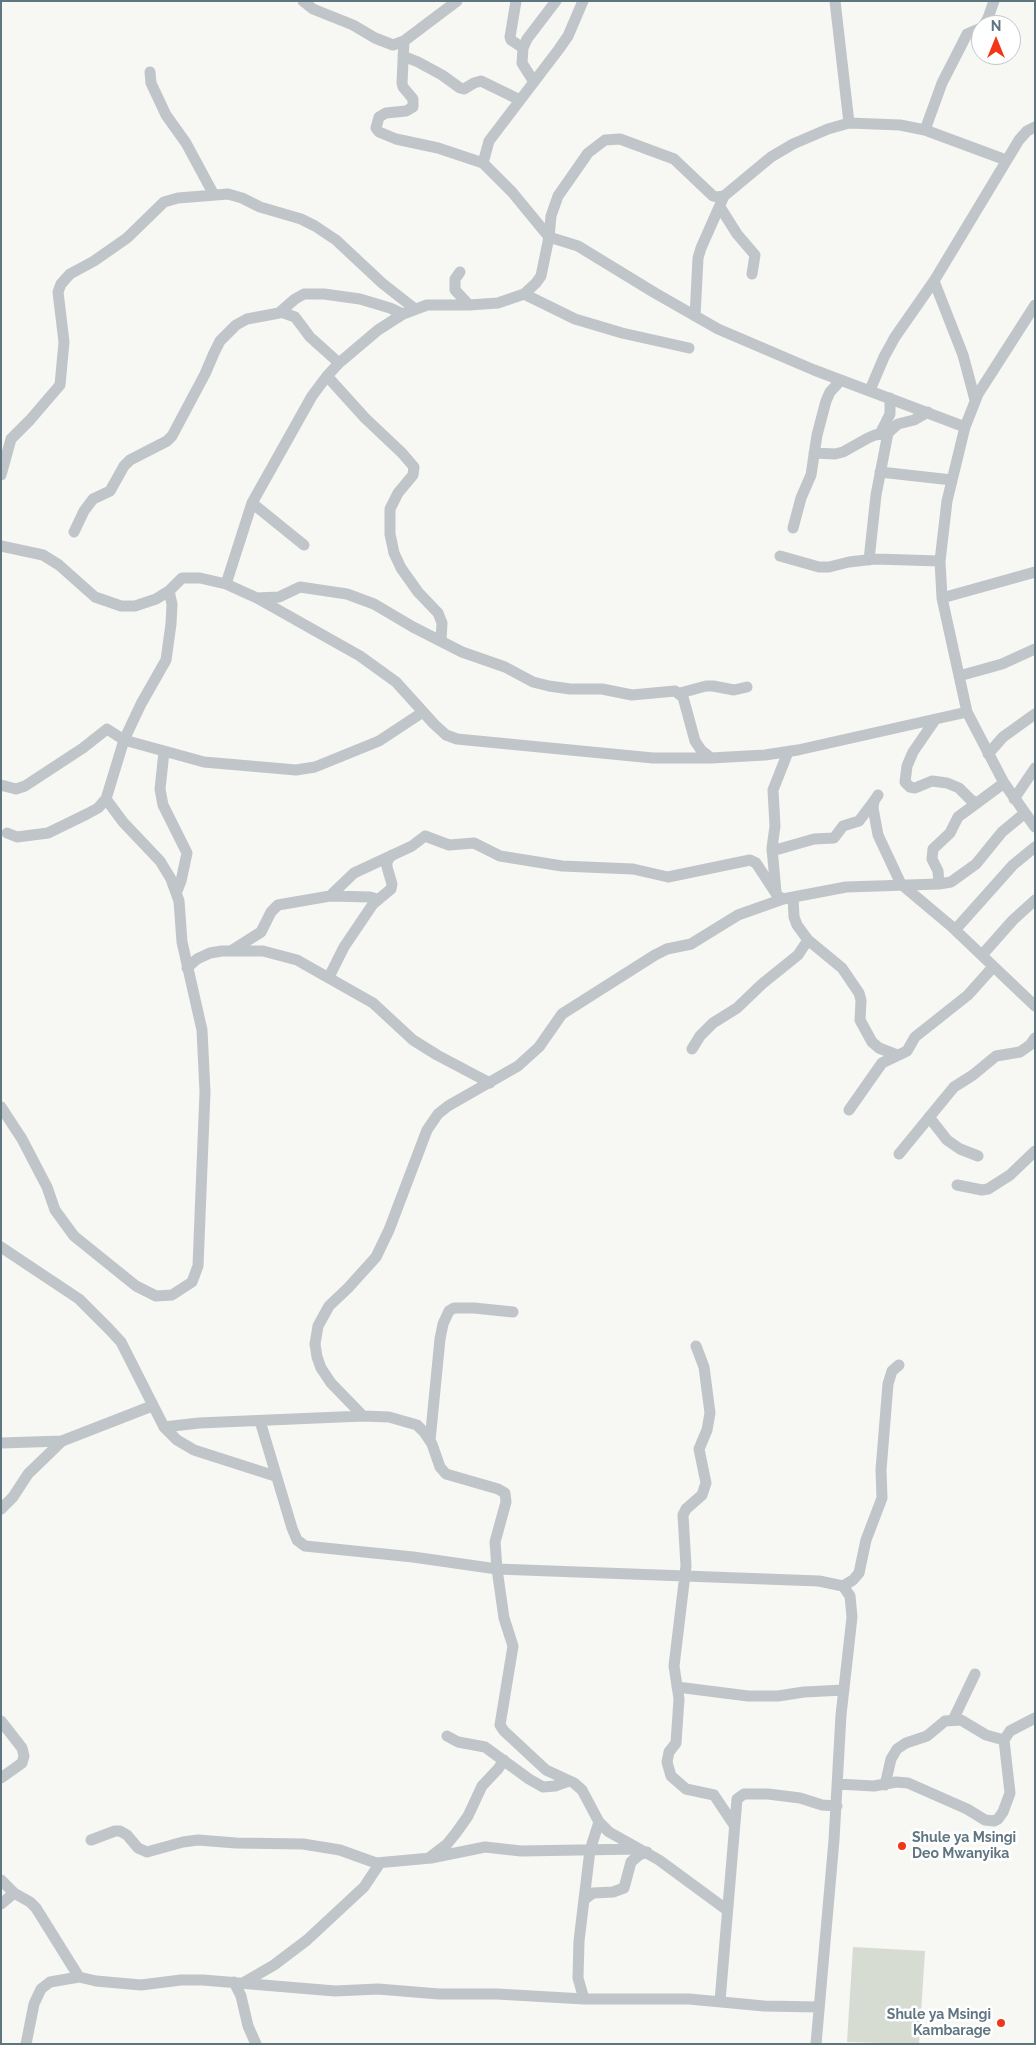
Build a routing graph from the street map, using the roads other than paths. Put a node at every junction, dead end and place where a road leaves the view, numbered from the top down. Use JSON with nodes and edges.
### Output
{"nodes":[{"id":1,"x":303,"y":1,"type":"edge"},
{"id":2,"x":457,"y":1,"type":"edge"},
{"id":3,"x":516,"y":1,"type":"edge"},
{"id":4,"x":556,"y":1,"type":"edge"},
{"id":5,"x":583,"y":1,"type":"edge"},
{"id":6,"x":836,"y":1,"type":"edge"},
{"id":7,"x":994,"y":1,"type":"edge"},
{"id":8,"x":989,"y":15,"type":"edge"},
{"id":9,"x":971,"y":32,"type":"edge"},
{"id":10,"x":404,"y":41,"type":"junction"},
{"id":11,"x":523,"y":48,"type":"junction"},
{"id":12,"x":403,"y":56,"type":"junction"},
{"id":13,"x":150,"y":72,"type":"dead end"},
{"id":14,"x":534,"y":82,"type":"junction"},
{"id":15,"x":520,"y":100,"type":"junction"},
{"id":16,"x":849,"y":123,"type":"junction"},
{"id":17,"x":1035,"y":127,"type":"edge"},
{"id":18,"x":925,"y":130,"type":"junction"},
{"id":19,"x":1006,"y":160,"type":"junction"},
{"id":20,"x":482,"y":163,"type":"junction"},
{"id":21,"x":214,"y":194,"type":"junction"},
{"id":22,"x":722,"y":201,"type":"junction"},
{"id":23,"x":549,"y":237,"type":"junction"},
{"id":24,"x":460,"y":272,"type":"dead end"},
{"id":25,"x":752,"y":274,"type":"dead end"},
{"id":26,"x":934,"y":281,"type":"junction"},
{"id":27,"x":524,"y":294,"type":"junction"},
{"id":28,"x":469,"y":305,"type":"junction"},
{"id":29,"x":1035,"y":305,"type":"edge"},
{"id":30,"x":415,"y":309,"type":"junction"},
{"id":31,"x":282,"y":312,"type":"junction"},
{"id":32,"x":403,"y":314,"type":"junction"},
{"id":33,"x":694,"y":316,"type":"junction"},
{"id":34,"x":690,"y":348,"type":"dead end"},
{"id":35,"x":339,"y":363,"type":"junction"},
{"id":36,"x":327,"y":376,"type":"junction"},
{"id":37,"x":842,"y":380,"type":"junction"},
{"id":38,"x":870,"y":390,"type":"junction"},
{"id":39,"x":890,"y":398,"type":"junction"},
{"id":40,"x":975,"y":400,"type":"junction"},
{"id":41,"x":928,"y":412,"type":"junction"},
{"id":42,"x":964,"y":427,"type":"junction"},
{"id":43,"x":884,"y":433,"type":"junction"},
{"id":44,"x":814,"y":453,"type":"junction"},
{"id":45,"x":880,"y":472,"type":"junction"},
{"id":46,"x":1,"y":475,"type":"edge"},
{"id":47,"x":952,"y":480,"type":"junction"},
{"id":48,"x":252,"y":503,"type":"junction"},
{"id":49,"x":792,"y":528,"type":"dead end"},
{"id":50,"x":74,"y":532,"type":"dead end"},
{"id":51,"x":304,"y":545,"type":"dead end"},
{"id":52,"x":1,"y":546,"type":"edge"},
{"id":53,"x":780,"y":556,"type":"dead end"},
{"id":54,"x":870,"y":560,"type":"junction"},
{"id":55,"x":940,"y":561,"type":"junction"},
{"id":56,"x":1035,"y":572,"type":"edge"},
{"id":57,"x":226,"y":584,"type":"junction"},
{"id":58,"x":169,"y":591,"type":"junction"},
{"id":59,"x":258,"y":598,"type":"junction"},
{"id":60,"x":942,"y":598,"type":"junction"},
{"id":61,"x":442,"y":641,"type":"junction"},
{"id":62,"x":1035,"y":649,"type":"edge"},
{"id":63,"x":959,"y":676,"type":"junction"},
{"id":64,"x":747,"y":687,"type":"dead end"},
{"id":65,"x":680,"y":693,"type":"junction"},
{"id":66,"x":423,"y":712,"type":"junction"},
{"id":67,"x":967,"y":712,"type":"junction"},
{"id":68,"x":1035,"y":714,"type":"edge"},
{"id":69,"x":935,"y":720,"type":"junction"},
{"id":70,"x":124,"y":740,"type":"junction"},
{"id":71,"x":164,"y":752,"type":"junction"},
{"id":72,"x":788,"y":752,"type":"junction"},
{"id":73,"x":988,"y":754,"type":"junction"},
{"id":74,"x":711,"y":758,"type":"junction"},
{"id":75,"x":1035,"y":768,"type":"edge"},
{"id":76,"x":1004,"y":783,"type":"junction"},
{"id":77,"x":1,"y":785,"type":"edge"},
{"id":78,"x":106,"y":799,"type":"junction"},
{"id":79,"x":1014,"y":800,"type":"junction"},
{"id":80,"x":977,"y":803,"type":"junction"},
{"id":81,"x":1025,"y":813,"type":"junction"},
{"id":82,"x":1035,"y":827,"type":"edge"},
{"id":83,"x":7,"y":833,"type":"dead end"},
{"id":84,"x":1035,"y":847,"type":"edge"},
{"id":85,"x":772,"y":850,"type":"junction"},
{"id":86,"x":392,"y":855,"type":"junction"},
{"id":87,"x":756,"y":863,"type":"junction"},
{"id":88,"x":901,"y":884,"type":"junction"},
{"id":89,"x":939,"y":884,"type":"junction"},
{"id":90,"x":177,"y":891,"type":"junction"},
{"id":91,"x":330,"y":896,"type":"junction"},
{"id":92,"x":784,"y":897,"type":"junction"},
{"id":93,"x":377,"y":900,"type":"junction"},
{"id":94,"x":1035,"y":900,"type":"edge"},
{"id":95,"x":956,"y":930,"type":"junction"},
{"id":96,"x":808,"y":940,"type":"junction"},
{"id":97,"x":231,"y":950,"type":"junction"},
{"id":98,"x":982,"y":955,"type":"junction"},
{"id":99,"x":993,"y":967,"type":"junction"},
{"id":100,"x":187,"y":968,"type":"junction"},
{"id":101,"x":329,"y":977,"type":"junction"},
{"id":102,"x":1035,"y":1006,"type":"edge"},
{"id":103,"x":1035,"y":1038,"type":"edge"},
{"id":104,"x":692,"y":1049,"type":"dead end"},
{"id":105,"x":897,"y":1055,"type":"junction"},
{"id":106,"x":490,"y":1083,"type":"junction"},
{"id":107,"x":1,"y":1107,"type":"edge"},
{"id":108,"x":849,"y":1110,"type":"dead end"},
{"id":109,"x":929,"y":1118,"type":"junction"},
{"id":110,"x":1035,"y":1151,"type":"edge"},
{"id":111,"x":899,"y":1154,"type":"dead end"},
{"id":112,"x":978,"y":1156,"type":"dead end"},
{"id":113,"x":957,"y":1185,"type":"dead end"},
{"id":114,"x":1,"y":1246,"type":"edge"},
{"id":115,"x":514,"y":1312,"type":"dead end"},
{"id":116,"x":696,"y":1346,"type":"dead end"},
{"id":117,"x":899,"y":1365,"type":"dead end"},
{"id":118,"x":152,"y":1406,"type":"junction"},
{"id":119,"x":363,"y":1416,"type":"junction"},
{"id":120,"x":260,"y":1421,"type":"junction"},
{"id":121,"x":164,"y":1427,"type":"junction"},
{"id":122,"x":62,"y":1441,"type":"junction"},
{"id":123,"x":430,"y":1441,"type":"junction"},
{"id":124,"x":1,"y":1443,"type":"edge"},
{"id":125,"x":275,"y":1476,"type":"junction"},
{"id":126,"x":1,"y":1509,"type":"edge"},
{"id":127,"x":497,"y":1569,"type":"junction"},
{"id":128,"x":684,"y":1575,"type":"junction"},
{"id":129,"x":843,"y":1586,"type":"junction"},
{"id":130,"x":975,"y":1674,"type":"dead end"},
{"id":131,"x":677,"y":1687,"type":"junction"},
{"id":132,"x":844,"y":1690,"type":"junction"},
{"id":133,"x":1035,"y":1718,"type":"edge"},
{"id":134,"x":953,"y":1720,"type":"junction"},
{"id":135,"x":1,"y":1721,"type":"edge"},
{"id":136,"x":447,"y":1736,"type":"dead end"},
{"id":137,"x":1004,"y":1740,"type":"junction"},
{"id":138,"x":504,"y":1760,"type":"junction"},
{"id":139,"x":1,"y":1778,"type":"edge"},
{"id":140,"x":569,"y":1781,"type":"junction"},
{"id":141,"x":837,"y":1784,"type":"junction"},
{"id":142,"x":885,"y":1785,"type":"junction"},
{"id":143,"x":836,"y":1806,"type":"junction"},
{"id":144,"x":599,"y":1822,"type":"junction"},
{"id":145,"x":734,"y":1825,"type":"junction"},
{"id":146,"x":91,"y":1840,"type":"dead end"},
{"id":147,"x":590,"y":1850,"type":"junction"},
{"id":148,"x":644,"y":1851,"type":"junction"},
{"id":149,"x":429,"y":1858,"type":"junction"},
{"id":150,"x":380,"y":1862,"type":"junction"},
{"id":151,"x":1,"y":1880,"type":"edge"},
{"id":152,"x":14,"y":1893,"type":"junction"},
{"id":153,"x":584,"y":1900,"type":"junction"},
{"id":154,"x":1,"y":1904,"type":"edge"},
{"id":155,"x":727,"y":1910,"type":"junction"},
{"id":156,"x":79,"y":1976,"type":"junction"},
{"id":157,"x":238,"y":1982,"type":"junction"},
{"id":158,"x":584,"y":1999,"type":"junction"},
{"id":159,"x":720,"y":2001,"type":"junction"},
{"id":160,"x":819,"y":2007,"type":"junction"},
{"id":161,"x":26,"y":2044,"type":"edge"},
{"id":162,"x":256,"y":2044,"type":"edge"},
{"id":163,"x":816,"y":2044,"type":"edge"}],
"edges":[{"from":1,"to":10,"type":"street"},
{"from":2,"to":10,"type":"street"},
{"from":3,"to":11,"type":"street"},
{"from":4,"to":11,"type":"street"},
{"from":5,"to":14,"type":"street"},
{"from":6,"to":16,"type":"street"},
{"from":7,"to":8,"type":"street"},
{"from":9,"to":18,"type":"street"},
{"from":10,"to":12,"type":"street"},
{"from":11,"to":14,"type":"street"},
{"from":12,"to":15,"type":"street"},
{"from":12,"to":20,"type":"street"},
{"from":13,"to":21,"type":"street"},
{"from":14,"to":15,"type":"street"},
{"from":15,"to":20,"type":"street"},
{"from":16,"to":18,"type":"street"},
{"from":16,"to":22,"type":"street"},
{"from":17,"to":19,"type":"street"},
{"from":18,"to":19,"type":"street"},
{"from":19,"to":26,"type":"street"},
{"from":20,"to":23,"type":"street"},
{"from":21,"to":30,"type":"street"},
{"from":21,"to":46,"type":"street"},
{"from":22,"to":23,"type":"street"},
{"from":22,"to":25,"type":"street"},
{"from":22,"to":33,"type":"street"},
{"from":23,"to":27,"type":"street"},
{"from":23,"to":33,"type":"street"},
{"from":24,"to":28,"type":"street"},
{"from":26,"to":38,"type":"street"},
{"from":26,"to":40,"type":"street"},
{"from":27,"to":28,"type":"street"},
{"from":27,"to":34,"type":"street"},
{"from":28,"to":30,"type":"street"},
{"from":29,"to":40,"type":"street"},
{"from":30,"to":32,"type":"street"},
{"from":31,"to":32,"type":"street"},
{"from":31,"to":35,"type":"street"},
{"from":31,"to":50,"type":"street"},
{"from":32,"to":35,"type":"street"},
{"from":33,"to":37,"type":"street"},
{"from":35,"to":36,"type":"street"},
{"from":36,"to":48,"type":"street"},
{"from":36,"to":61,"type":"street"},
{"from":37,"to":38,"type":"street"},
{"from":37,"to":44,"type":"street"},
{"from":38,"to":39,"type":"street"},
{"from":39,"to":41,"type":"street"},
{"from":39,"to":43,"type":"street"},
{"from":40,"to":42,"type":"street"},
{"from":41,"to":42,"type":"street"},
{"from":41,"to":43,"type":"street"},
{"from":42,"to":47,"type":"street"},
{"from":43,"to":44,"type":"street"},
{"from":43,"to":45,"type":"street"},
{"from":44,"to":49,"type":"street"},
{"from":45,"to":47,"type":"street"},
{"from":45,"to":54,"type":"street"},
{"from":47,"to":55,"type":"street"},
{"from":48,"to":51,"type":"street"},
{"from":48,"to":57,"type":"street"},
{"from":52,"to":58,"type":"street"},
{"from":53,"to":54,"type":"street"},
{"from":54,"to":55,"type":"street"},
{"from":55,"to":60,"type":"street"},
{"from":56,"to":60,"type":"street"},
{"from":57,"to":58,"type":"street"},
{"from":57,"to":59,"type":"street"},
{"from":58,"to":70,"type":"street"},
{"from":59,"to":61,"type":"street"},
{"from":59,"to":66,"type":"street"},
{"from":60,"to":63,"type":"street"},
{"from":61,"to":65,"type":"street"},
{"from":62,"to":63,"type":"street"},
{"from":63,"to":67,"type":"street"},
{"from":64,"to":65,"type":"street"},
{"from":65,"to":74,"type":"street"},
{"from":66,"to":71,"type":"street"},
{"from":66,"to":74,"type":"street"},
{"from":67,"to":69,"type":"street"},
{"from":67,"to":73,"type":"street"},
{"from":68,"to":73,"type":"street"},
{"from":69,"to":72,"type":"street"},
{"from":69,"to":80,"type":"street"},
{"from":70,"to":71,"type":"street"},
{"from":70,"to":77,"type":"street"},
{"from":70,"to":78,"type":"street"},
{"from":71,"to":90,"type":"street"},
{"from":72,"to":74,"type":"street"},
{"from":72,"to":85,"type":"street"},
{"from":73,"to":76,"type":"street"},
{"from":75,"to":79,"type":"street"},
{"from":76,"to":79,"type":"street"},
{"from":76,"to":80,"type":"street"},
{"from":78,"to":83,"type":"street"},
{"from":78,"to":90,"type":"street"},
{"from":79,"to":81,"type":"street"},
{"from":80,"to":89,"type":"street"},
{"from":81,"to":82,"type":"street"},
{"from":81,"to":89,"type":"street"},
{"from":84,"to":95,"type":"street"},
{"from":85,"to":87,"type":"street"},
{"from":85,"to":88,"type":"street"},
{"from":85,"to":92,"type":"street"},
{"from":86,"to":87,"type":"street"},
{"from":86,"to":91,"type":"street"},
{"from":86,"to":93,"type":"street"},
{"from":87,"to":92,"type":"street"},
{"from":88,"to":89,"type":"street"},
{"from":88,"to":92,"type":"street"},
{"from":88,"to":95,"type":"street"},
{"from":90,"to":100,"type":"street"},
{"from":91,"to":93,"type":"street"},
{"from":91,"to":97,"type":"street"},
{"from":92,"to":96,"type":"street"},
{"from":92,"to":106,"type":"street"},
{"from":93,"to":101,"type":"street"},
{"from":94,"to":98,"type":"street"},
{"from":95,"to":98,"type":"street"},
{"from":96,"to":104,"type":"street"},
{"from":96,"to":105,"type":"street"},
{"from":97,"to":100,"type":"street"},
{"from":97,"to":101,"type":"street"},
{"from":98,"to":99,"type":"street"},
{"from":99,"to":102,"type":"street"},
{"from":99,"to":105,"type":"street"},
{"from":100,"to":107,"type":"street"},
{"from":101,"to":106,"type":"street"},
{"from":103,"to":109,"type":"street"},
{"from":105,"to":108,"type":"street"},
{"from":106,"to":119,"type":"street"},
{"from":109,"to":111,"type":"street"},
{"from":109,"to":112,"type":"street"},
{"from":110,"to":113,"type":"street"},
{"from":114,"to":118,"type":"street"},
{"from":115,"to":123,"type":"street"},
{"from":116,"to":128,"type":"street"},
{"from":117,"to":129,"type":"street"},
{"from":118,"to":121,"type":"street"},
{"from":118,"to":122,"type":"street"},
{"from":119,"to":120,"type":"street"},
{"from":119,"to":123,"type":"street"},
{"from":120,"to":121,"type":"street"},
{"from":120,"to":125,"type":"street"},
{"from":121,"to":125,"type":"street"},
{"from":122,"to":124,"type":"street"},
{"from":122,"to":126,"type":"street"},
{"from":123,"to":127,"type":"street"},
{"from":125,"to":127,"type":"street"},
{"from":127,"to":128,"type":"street"},
{"from":127,"to":140,"type":"street"},
{"from":128,"to":129,"type":"street"},
{"from":128,"to":131,"type":"street"},
{"from":129,"to":132,"type":"street"},
{"from":130,"to":134,"type":"street"},
{"from":131,"to":132,"type":"street"},
{"from":131,"to":145,"type":"street"},
{"from":132,"to":141,"type":"street"},
{"from":133,"to":137,"type":"street"},
{"from":134,"to":137,"type":"street"},
{"from":134,"to":142,"type":"street"},
{"from":135,"to":139,"type":"street"},
{"from":136,"to":138,"type":"street"},
{"from":137,"to":142,"type":"street"},
{"from":138,"to":140,"type":"street"},
{"from":138,"to":149,"type":"street"},
{"from":140,"to":144,"type":"street"},
{"from":141,"to":142,"type":"street"},
{"from":141,"to":143,"type":"street"},
{"from":143,"to":145,"type":"street"},
{"from":143,"to":160,"type":"street"},
{"from":144,"to":147,"type":"street"},
{"from":144,"to":148,"type":"street"},
{"from":145,"to":155,"type":"street"},
{"from":146,"to":150,"type":"street"},
{"from":147,"to":148,"type":"street"},
{"from":147,"to":149,"type":"street"},
{"from":147,"to":153,"type":"street"},
{"from":148,"to":153,"type":"street"},
{"from":148,"to":155,"type":"street"},
{"from":149,"to":150,"type":"street"},
{"from":150,"to":157,"type":"street"},
{"from":151,"to":152,"type":"street"},
{"from":152,"to":154,"type":"street"},
{"from":152,"to":156,"type":"street"},
{"from":153,"to":158,"type":"street"},
{"from":155,"to":159,"type":"street"},
{"from":156,"to":157,"type":"street"},
{"from":156,"to":161,"type":"street"},
{"from":157,"to":158,"type":"street"},
{"from":157,"to":162,"type":"street"},
{"from":158,"to":159,"type":"street"},
{"from":159,"to":160,"type":"street"},
{"from":160,"to":163,"type":"street"}]}
